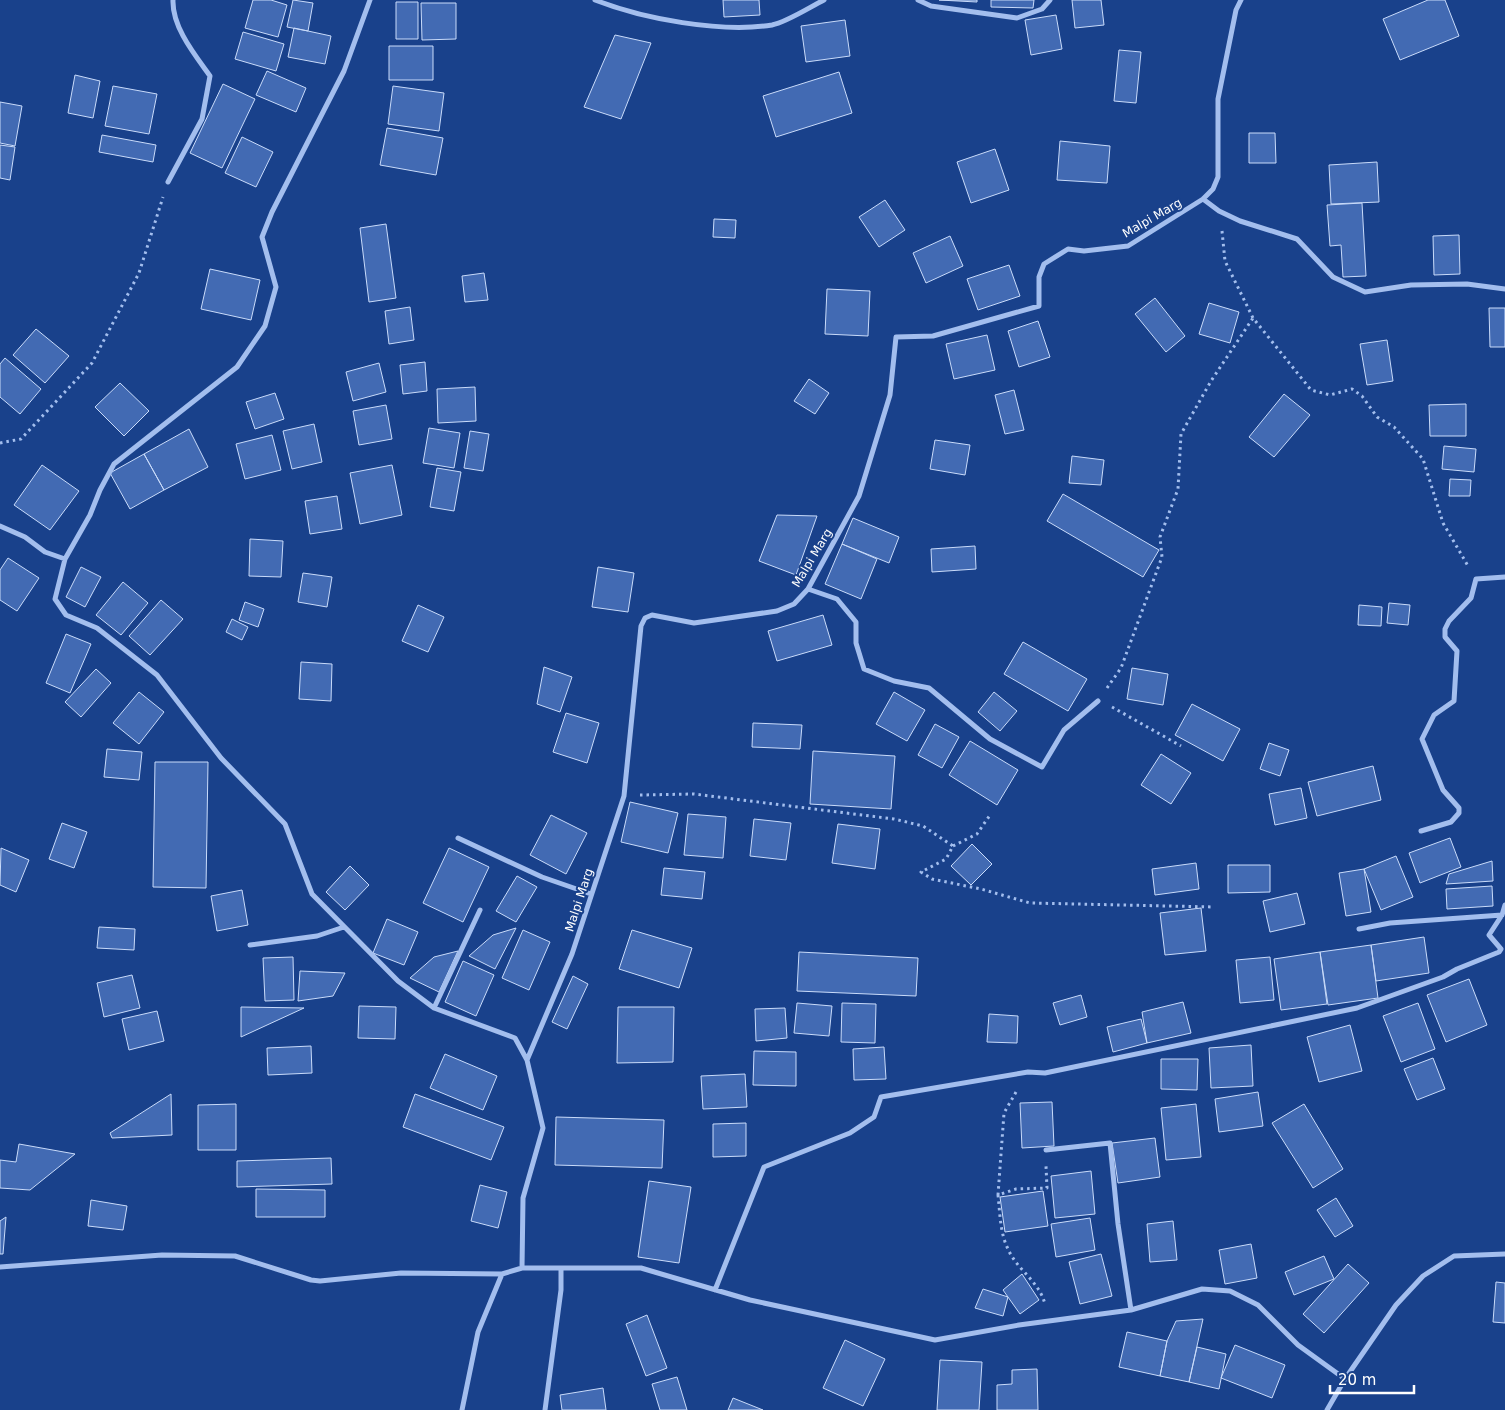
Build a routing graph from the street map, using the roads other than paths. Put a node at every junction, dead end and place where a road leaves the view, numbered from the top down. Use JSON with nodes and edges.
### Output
{"nodes":[{"id":1,"x":173,"y":0,"type":"edge"},
{"id":2,"x":370,"y":0,"type":"edge"},
{"id":3,"x":595,"y":0,"type":"edge"},
{"id":4,"x":824,"y":0,"type":"edge"},
{"id":5,"x":918,"y":0,"type":"edge"},
{"id":6,"x":1050,"y":0,"type":"edge"},
{"id":7,"x":1241,"y":0,"type":"edge"},
{"id":8,"x":168,"y":182,"type":"road end"},
{"id":9,"x":1203,"y":199,"type":"junction"},
{"id":10,"x":1505,"y":289,"type":"edge"},
{"id":11,"x":0,"y":526,"type":"edge"},
{"id":12,"x":65,"y":559,"type":"junction"},
{"id":13,"x":1505,"y":577,"type":"edge"},
{"id":14,"x":808,"y":589,"type":"junction"},
{"id":15,"x":1098,"y":701,"type":"road end"},
{"id":16,"x":1421,"y":831,"type":"dead end"},
{"id":17,"x":458,"y":838,"type":"dead end"},
{"id":18,"x":591,"y":894,"type":"junction"},
{"id":19,"x":1505,"y":905,"type":"edge"},
{"id":20,"x":480,"y":910,"type":"dead end"},
{"id":21,"x":1502,"y":915,"type":"junction"},
{"id":22,"x":344,"y":927,"type":"junction"},
{"id":23,"x":1359,"y":930,"type":"dead end"},
{"id":24,"x":250,"y":945,"type":"dead end"},
{"id":25,"x":434,"y":1008,"type":"junction"},
{"id":26,"x":528,"y":1060,"type":"junction"},
{"id":27,"x":1046,"y":1150,"type":"road end"},
{"id":28,"x":1505,"y":1254,"type":"edge"},
{"id":29,"x":0,"y":1267,"type":"edge"},
{"id":30,"x":522,"y":1268,"type":"junction"},
{"id":31,"x":561,"y":1268,"type":"junction"},
{"id":32,"x":502,"y":1274,"type":"junction"},
{"id":33,"x":715,"y":1290,"type":"junction"},
{"id":34,"x":1130,"y":1310,"type":"junction"},
{"id":35,"x":1345,"y":1379,"type":"junction"},
{"id":36,"x":462,"y":1410,"type":"edge"},
{"id":37,"x":545,"y":1410,"type":"edge"},
{"id":38,"x":1327,"y":1410,"type":"edge"}],
"edges":[{"from":1,"to":8,"type":"street"},
{"from":2,"to":12,"type":"street"},
{"from":3,"to":4,"type":"street"},
{"from":5,"to":6,"type":"street"},
{"from":7,"to":9,"type":"street","name":"Malpi Marg"},
{"from":9,"to":10,"type":"street"},
{"from":9,"to":14,"type":"street","name":"Malpi Marg"},
{"from":11,"to":12,"type":"street"},
{"from":12,"to":22,"type":"street"},
{"from":13,"to":16,"type":"street"},
{"from":14,"to":15,"type":"street"},
{"from":14,"to":18,"type":"street","name":"Malpi Marg"},
{"from":17,"to":18,"type":"street"},
{"from":18,"to":26,"type":"street","name":"Malpi Marg"},
{"from":19,"to":21,"type":"street"},
{"from":20,"to":25,"type":"street"},
{"from":21,"to":23,"type":"street"},
{"from":21,"to":33,"type":"street"},
{"from":22,"to":24,"type":"street"},
{"from":22,"to":25,"type":"street"},
{"from":25,"to":26,"type":"street"},
{"from":26,"to":30,"type":"street"},
{"from":27,"to":34,"type":"street"},
{"from":28,"to":35,"type":"street"},
{"from":29,"to":32,"type":"street"},
{"from":30,"to":31,"type":"street"},
{"from":30,"to":32,"type":"street"},
{"from":31,"to":33,"type":"street"},
{"from":31,"to":37,"type":"street"},
{"from":32,"to":36,"type":"street"},
{"from":33,"to":34,"type":"street"},
{"from":34,"to":35,"type":"street"},
{"from":35,"to":38,"type":"street"}]}
